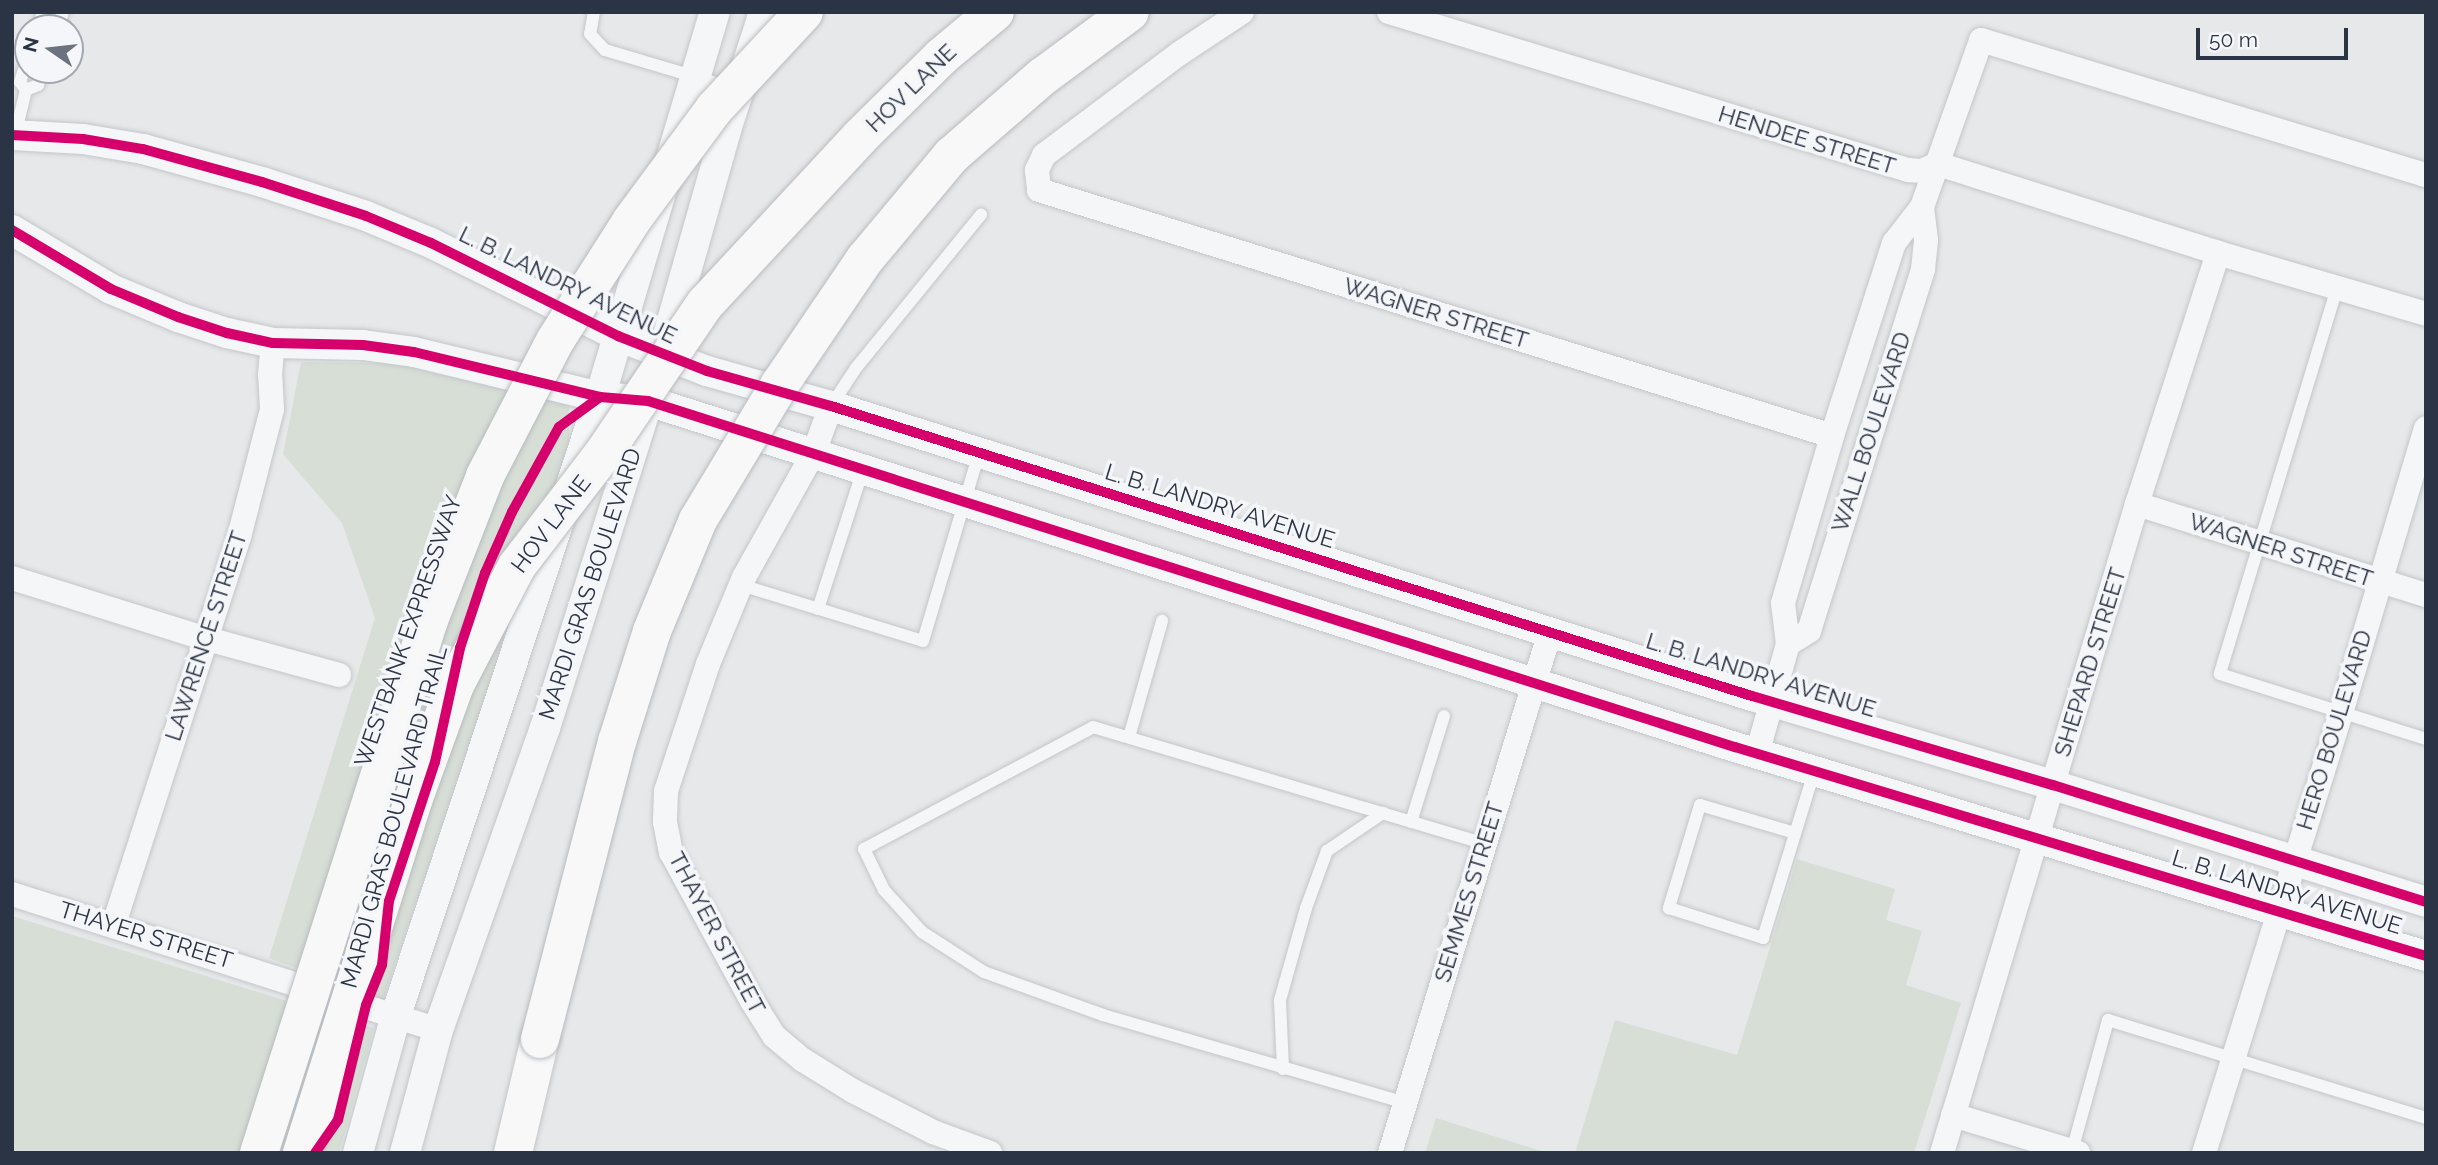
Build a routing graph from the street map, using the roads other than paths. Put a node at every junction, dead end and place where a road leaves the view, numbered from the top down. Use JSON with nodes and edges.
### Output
{"nodes":[{"id":1,"x":593,"y":12,"type":"edge"},
{"id":2,"x":715,"y":12,"type":"edge"},
{"id":3,"x":764,"y":12,"type":"edge"},
{"id":4,"x":804,"y":12,"type":"edge"},
{"id":5,"x":995,"y":12,"type":"edge"},
{"id":6,"x":1130,"y":12,"type":"edge"},
{"id":7,"x":1242,"y":12,"type":"edge"},
{"id":8,"x":1389,"y":12,"type":"edge"},
{"id":9,"x":696,"y":78,"type":"junction"},
{"id":10,"x":22,"y":84,"type":"edge"},
{"id":11,"x":38,"y":84,"type":"edge"},
{"id":12,"x":26,"y":90,"type":"junction"},
{"id":13,"x":739,"y":90,"type":"junction"},
{"id":14,"x":13,"y":137,"type":"edge"},
{"id":15,"x":1938,"y":164,"type":"junction"},
{"id":16,"x":2426,"y":175,"type":"edge"},
{"id":17,"x":1922,"y":207,"type":"junction"},
{"id":18,"x":981,"y":215,"type":"dead end"},
{"id":19,"x":12,"y":230,"type":"edge"},
{"id":20,"x":2218,"y":253,"type":"junction"},
{"id":21,"x":2337,"y":288,"type":"junction"},
{"id":22,"x":2426,"y":314,"type":"edge"},
{"id":23,"x":618,"y":336,"type":"junction"},
{"id":24,"x":273,"y":343,"type":"junction"},
{"id":25,"x":662,"y":355,"type":"junction"},
{"id":26,"x":600,"y":397,"type":"junction"},
{"id":27,"x":648,"y":401,"type":"junction"},
{"id":28,"x":831,"y":406,"type":"junction"},
{"id":29,"x":2426,"y":428,"type":"edge"},
{"id":30,"x":1832,"y":436,"type":"junction"},
{"id":31,"x":814,"y":452,"type":"junction"},
{"id":32,"x":979,"y":453,"type":"junction"},
{"id":33,"x":863,"y":467,"type":"junction"},
{"id":34,"x":965,"y":500,"type":"junction"},
{"id":35,"x":2137,"y":504,"type":"junction"},
{"id":36,"x":2260,"y":545,"type":"junction"},
{"id":37,"x":12,"y":578,"type":"edge"},
{"id":38,"x":2379,"y":581,"type":"junction"},
{"id":39,"x":741,"y":585,"type":"junction"},
{"id":40,"x":2426,"y":595,"type":"edge"},
{"id":41,"x":818,"y":609,"type":"junction"},
{"id":42,"x":1162,"y":621,"type":"dead end"},
{"id":43,"x":1549,"y":632,"type":"junction"},
{"id":44,"x":204,"y":638,"type":"junction"},
{"id":45,"x":1788,"y":644,"type":"junction"},
{"id":46,"x":339,"y":675,"type":"dead end"},
{"id":47,"x":1533,"y":684,"type":"junction"},
{"id":48,"x":1771,"y":701,"type":"junction"},
{"id":49,"x":2341,"y":713,"type":"junction"},
{"id":50,"x":1444,"y":716,"type":"dead end"},
{"id":51,"x":1129,"y":737,"type":"junction"},
{"id":52,"x":2426,"y":739,"type":"edge"},
{"id":53,"x":1757,"y":754,"type":"junction"},
{"id":54,"x":1814,"y":771,"type":"junction"},
{"id":55,"x":2053,"y":785,"type":"junction"},
{"id":56,"x":1383,"y":813,"type":"junction"},
{"id":57,"x":1411,"y":822,"type":"junction"},
{"id":58,"x":1795,"y":833,"type":"junction"},
{"id":59,"x":2038,"y":839,"type":"junction"},
{"id":60,"x":1483,"y":843,"type":"junction"},
{"id":61,"x":2294,"y":862,"type":"junction"},
{"id":62,"x":12,"y":894,"type":"edge"},
{"id":63,"x":2426,"y":902,"type":"edge"},
{"id":64,"x":2279,"y":912,"type":"junction"},
{"id":65,"x":114,"y":924,"type":"junction"},
{"id":66,"x":2426,"y":956,"type":"edge"},
{"id":67,"x":396,"y":1015,"type":"junction"},
{"id":68,"x":438,"y":1030,"type":"junction"},
{"id":69,"x":2234,"y":1057,"type":"junction"},
{"id":70,"x":1283,"y":1069,"type":"junction"},
{"id":71,"x":1406,"y":1103,"type":"junction"},
{"id":72,"x":1953,"y":1115,"type":"junction"},
{"id":73,"x":2426,"y":1118,"type":"edge"},
{"id":74,"x":2075,"y":1152,"type":"edge"},
{"id":75,"x":259,"y":1153,"type":"edge"},
{"id":76,"x":302,"y":1153,"type":"edge"},
{"id":77,"x":358,"y":1153,"type":"edge"},
{"id":78,"x":405,"y":1153,"type":"edge"},
{"id":79,"x":513,"y":1153,"type":"edge"},
{"id":80,"x":990,"y":1153,"type":"edge"},
{"id":81,"x":1390,"y":1153,"type":"edge"},
{"id":82,"x":1942,"y":1153,"type":"edge"},
{"id":83,"x":2204,"y":1153,"type":"edge"}],
"edges":[{"from":1,"to":9,"type":"lane"},
{"from":2,"to":9,"type":"street","name":"MARDI GRAS BOULEVARD"},
{"from":3,"to":13,"type":"street","name":"MARDI GRAS BOULEVARD"},
{"from":4,"to":75,"type":"highway","name":"WESTBANK EXPRESSWAY","bridge":true},
{"from":5,"to":76,"type":"highway","name":"HOV LANE","bridge":true},
{"from":6,"to":79,"type":"highway","bridge":true},
{"from":7,"to":30,"type":"street","name":"WAGNER STREET"},
{"from":8,"to":15,"type":"street","name":"HENDEE STREET"},
{"from":9,"to":13,"type":"lane"},
{"from":9,"to":23,"type":"street","name":"MARDI GRAS BOULEVARD"},
{"from":10,"to":12,"type":"lane"},
{"from":11,"to":12,"type":"lane"},
{"from":12,"to":14,"type":"lane"},
{"from":13,"to":25,"type":"street","name":"MARDI GRAS BOULEVARD"},
{"from":14,"to":23,"type":"street","name":"L. B. LANDRY AVENUE"},
{"from":15,"to":16,"type":"street","name":"WALL BOULEVARD"},
{"from":15,"to":17,"type":"street","name":"WALL BOULEVARD"},
{"from":15,"to":20,"type":"street","name":"HENDEE STREET"},
{"from":17,"to":30,"type":"street","name":"WALL BOULEVARD"},
{"from":17,"to":45,"type":"street","name":"WALL BOULEVARD"},
{"from":18,"to":28,"type":"lane"},
{"from":19,"to":24,"type":"street","name":"L. B. LANDRY AVENUE"},
{"from":20,"to":21,"type":"street","name":"HENDEE STREET"},
{"from":20,"to":35,"type":"street","name":"SHEPARD STREET"},
{"from":21,"to":22,"type":"street","name":"HENDEE STREET"},
{"from":21,"to":36,"type":"lane"},
{"from":23,"to":25,"type":"street","name":"L. B. LANDRY AVENUE"},
{"from":23,"to":26,"type":"street","name":"MARDI GRAS BOULEVARD"},
{"from":24,"to":26,"type":"street","name":"L. B. LANDRY AVENUE"},
{"from":24,"to":44,"type":"street","name":"LAWRENCE STREET"},
{"from":25,"to":27,"type":"street","name":"MARDI GRAS BOULEVARD"},
{"from":25,"to":28,"type":"street","name":"L. B. LANDRY AVENUE"},
{"from":26,"to":27,"type":"street","name":"L. B. LANDRY AVENUE"},
{"from":26,"to":67,"type":"street","name":"MARDI GRAS BOULEVARD"},
{"from":27,"to":31,"type":"street","name":"L. B. LANDRY AVENUE"},
{"from":27,"to":68,"type":"street","name":"MARDI GRAS BOULEVARD"},
{"from":28,"to":31,"type":"street","name":"THAYER STREET"},
{"from":28,"to":32,"type":"street","name":"L. B. LANDRY AVENUE"},
{"from":29,"to":38,"type":"street","name":"HERO BOULEVARD"},
{"from":30,"to":45,"type":"street","name":"WALL BOULEVARD"},
{"from":31,"to":33,"type":"street","name":"L. B. LANDRY AVENUE"},
{"from":31,"to":39,"type":"street","name":"THAYER STREET"},
{"from":32,"to":34,"type":"lane"},
{"from":32,"to":43,"type":"street","name":"L. B. LANDRY AVENUE"},
{"from":33,"to":34,"type":"street","name":"L. B. LANDRY AVENUE"},
{"from":33,"to":41,"type":"lane"},
{"from":34,"to":41,"type":"lane"},
{"from":34,"to":47,"type":"street","name":"L. B. LANDRY AVENUE"},
{"from":35,"to":36,"type":"street","name":"WAGNER STREET"},
{"from":35,"to":55,"type":"street","name":"SHEPARD STREET"},
{"from":36,"to":38,"type":"street","name":"WAGNER STREET"},
{"from":36,"to":49,"type":"lane"},
{"from":37,"to":44,"type":"street"},
{"from":38,"to":40,"type":"street","name":"WAGNER STREET"},
{"from":38,"to":49,"type":"street","name":"HERO BOULEVARD"},
{"from":39,"to":41,"type":"lane"},
{"from":39,"to":80,"type":"street","name":"THAYER STREET"},
{"from":42,"to":51,"type":"lane"},
{"from":43,"to":47,"type":"street","name":"SEMMES STREET"},
{"from":43,"to":48,"type":"street","name":"L. B. LANDRY AVENUE"},
{"from":44,"to":46,"type":"street"},
{"from":44,"to":65,"type":"street","name":"LAWRENCE STREET"},
{"from":45,"to":48,"type":"street","name":"WALL BOULEVARD"},
{"from":47,"to":53,"type":"street","name":"L. B. LANDRY AVENUE"},
{"from":47,"to":60,"type":"street","name":"SEMMES STREET"},
{"from":48,"to":53,"type":"street","name":"WALL BOULEVARD"},
{"from":48,"to":55,"type":"street","name":"L. B. LANDRY AVENUE"},
{"from":49,"to":52,"type":"lane"},
{"from":49,"to":61,"type":"street","name":"HERO BOULEVARD"},
{"from":50,"to":57,"type":"lane"},
{"from":51,"to":56,"type":"lane"},
{"from":51,"to":70,"type":"lane"},
{"from":53,"to":54,"type":"street","name":"L. B. LANDRY AVENUE"},
{"from":54,"to":58,"type":"lane"},
{"from":54,"to":59,"type":"street","name":"L. B. LANDRY AVENUE"},
{"from":55,"to":59,"type":"street","name":"SHEPARD STREET"},
{"from":55,"to":61,"type":"street","name":"L. B. LANDRY AVENUE"},
{"from":56,"to":57,"type":"lane"},
{"from":56,"to":70,"type":"lane"},
{"from":57,"to":60,"type":"lane"},
{"from":58,"to":58,"type":"lane"},
{"from":59,"to":64,"type":"street","name":"L. B. LANDRY AVENUE"},
{"from":59,"to":72,"type":"street","name":"SHEPARD STREET"},
{"from":60,"to":71,"type":"street","name":"SEMMES STREET"},
{"from":61,"to":63,"type":"street","name":"L. B. LANDRY AVENUE"},
{"from":61,"to":64,"type":"street","name":"HERO BOULEVARD"},
{"from":62,"to":65,"type":"street","name":"THAYER STREET"},
{"from":64,"to":66,"type":"street","name":"L. B. LANDRY AVENUE"},
{"from":64,"to":69,"type":"street","name":"HERO BOULEVARD"},
{"from":65,"to":67,"type":"street","name":"THAYER STREET"},
{"from":67,"to":68,"type":"street","name":"THAYER STREET"},
{"from":67,"to":77,"type":"street","name":"MARDI GRAS BOULEVARD"},
{"from":68,"to":78,"type":"street","name":"MARDI GRAS BOULEVARD"},
{"from":69,"to":73,"type":"lane"},
{"from":69,"to":74,"type":"lane"},
{"from":69,"to":83,"type":"street","name":"HERO BOULEVARD"},
{"from":70,"to":71,"type":"lane"},
{"from":71,"to":81,"type":"street","name":"SEMMES STREET"},
{"from":72,"to":74,"type":"street"},
{"from":72,"to":82,"type":"street","name":"SHEPARD STREET"}]}
